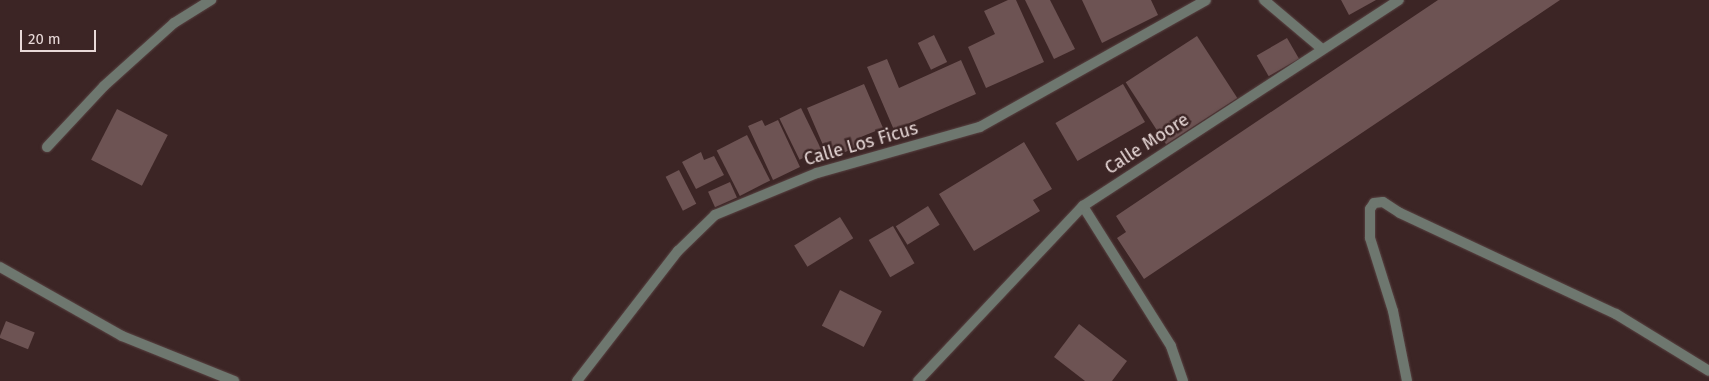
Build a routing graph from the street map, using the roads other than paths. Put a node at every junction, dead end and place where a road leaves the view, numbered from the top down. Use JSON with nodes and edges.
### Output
{"nodes":[{"id":1,"x":211,"y":0,"type":"edge"},
{"id":2,"x":1206,"y":0,"type":"edge"},
{"id":3,"x":1264,"y":0,"type":"edge"},
{"id":4,"x":1399,"y":0,"type":"edge"},
{"id":5,"x":1322,"y":49,"type":"junction"},
{"id":6,"x":47,"y":147,"type":"dead end"},
{"id":7,"x":1082,"y":206,"type":"junction"},
{"id":8,"x":0,"y":267,"type":"edge"},
{"id":9,"x":1709,"y":371,"type":"edge"},
{"id":10,"x":234,"y":381,"type":"edge"},
{"id":11,"x":577,"y":381,"type":"edge"},
{"id":12,"x":918,"y":381,"type":"edge"},
{"id":13,"x":1183,"y":381,"type":"edge"},
{"id":14,"x":1407,"y":381,"type":"edge"}],
"edges":[{"from":1,"to":6,"type":"street"},
{"from":2,"to":11,"type":"street","name":"Calle Los Ficus"},
{"from":3,"to":5,"type":"street"},
{"from":4,"to":5,"type":"street","name":"Calle Moore"},
{"from":5,"to":7,"type":"street","name":"Calle Moore"},
{"from":7,"to":12,"type":"street","name":"Calle Moore"},
{"from":7,"to":13,"type":"street"},
{"from":8,"to":10,"type":"street"},
{"from":9,"to":14,"type":"street"}]}
